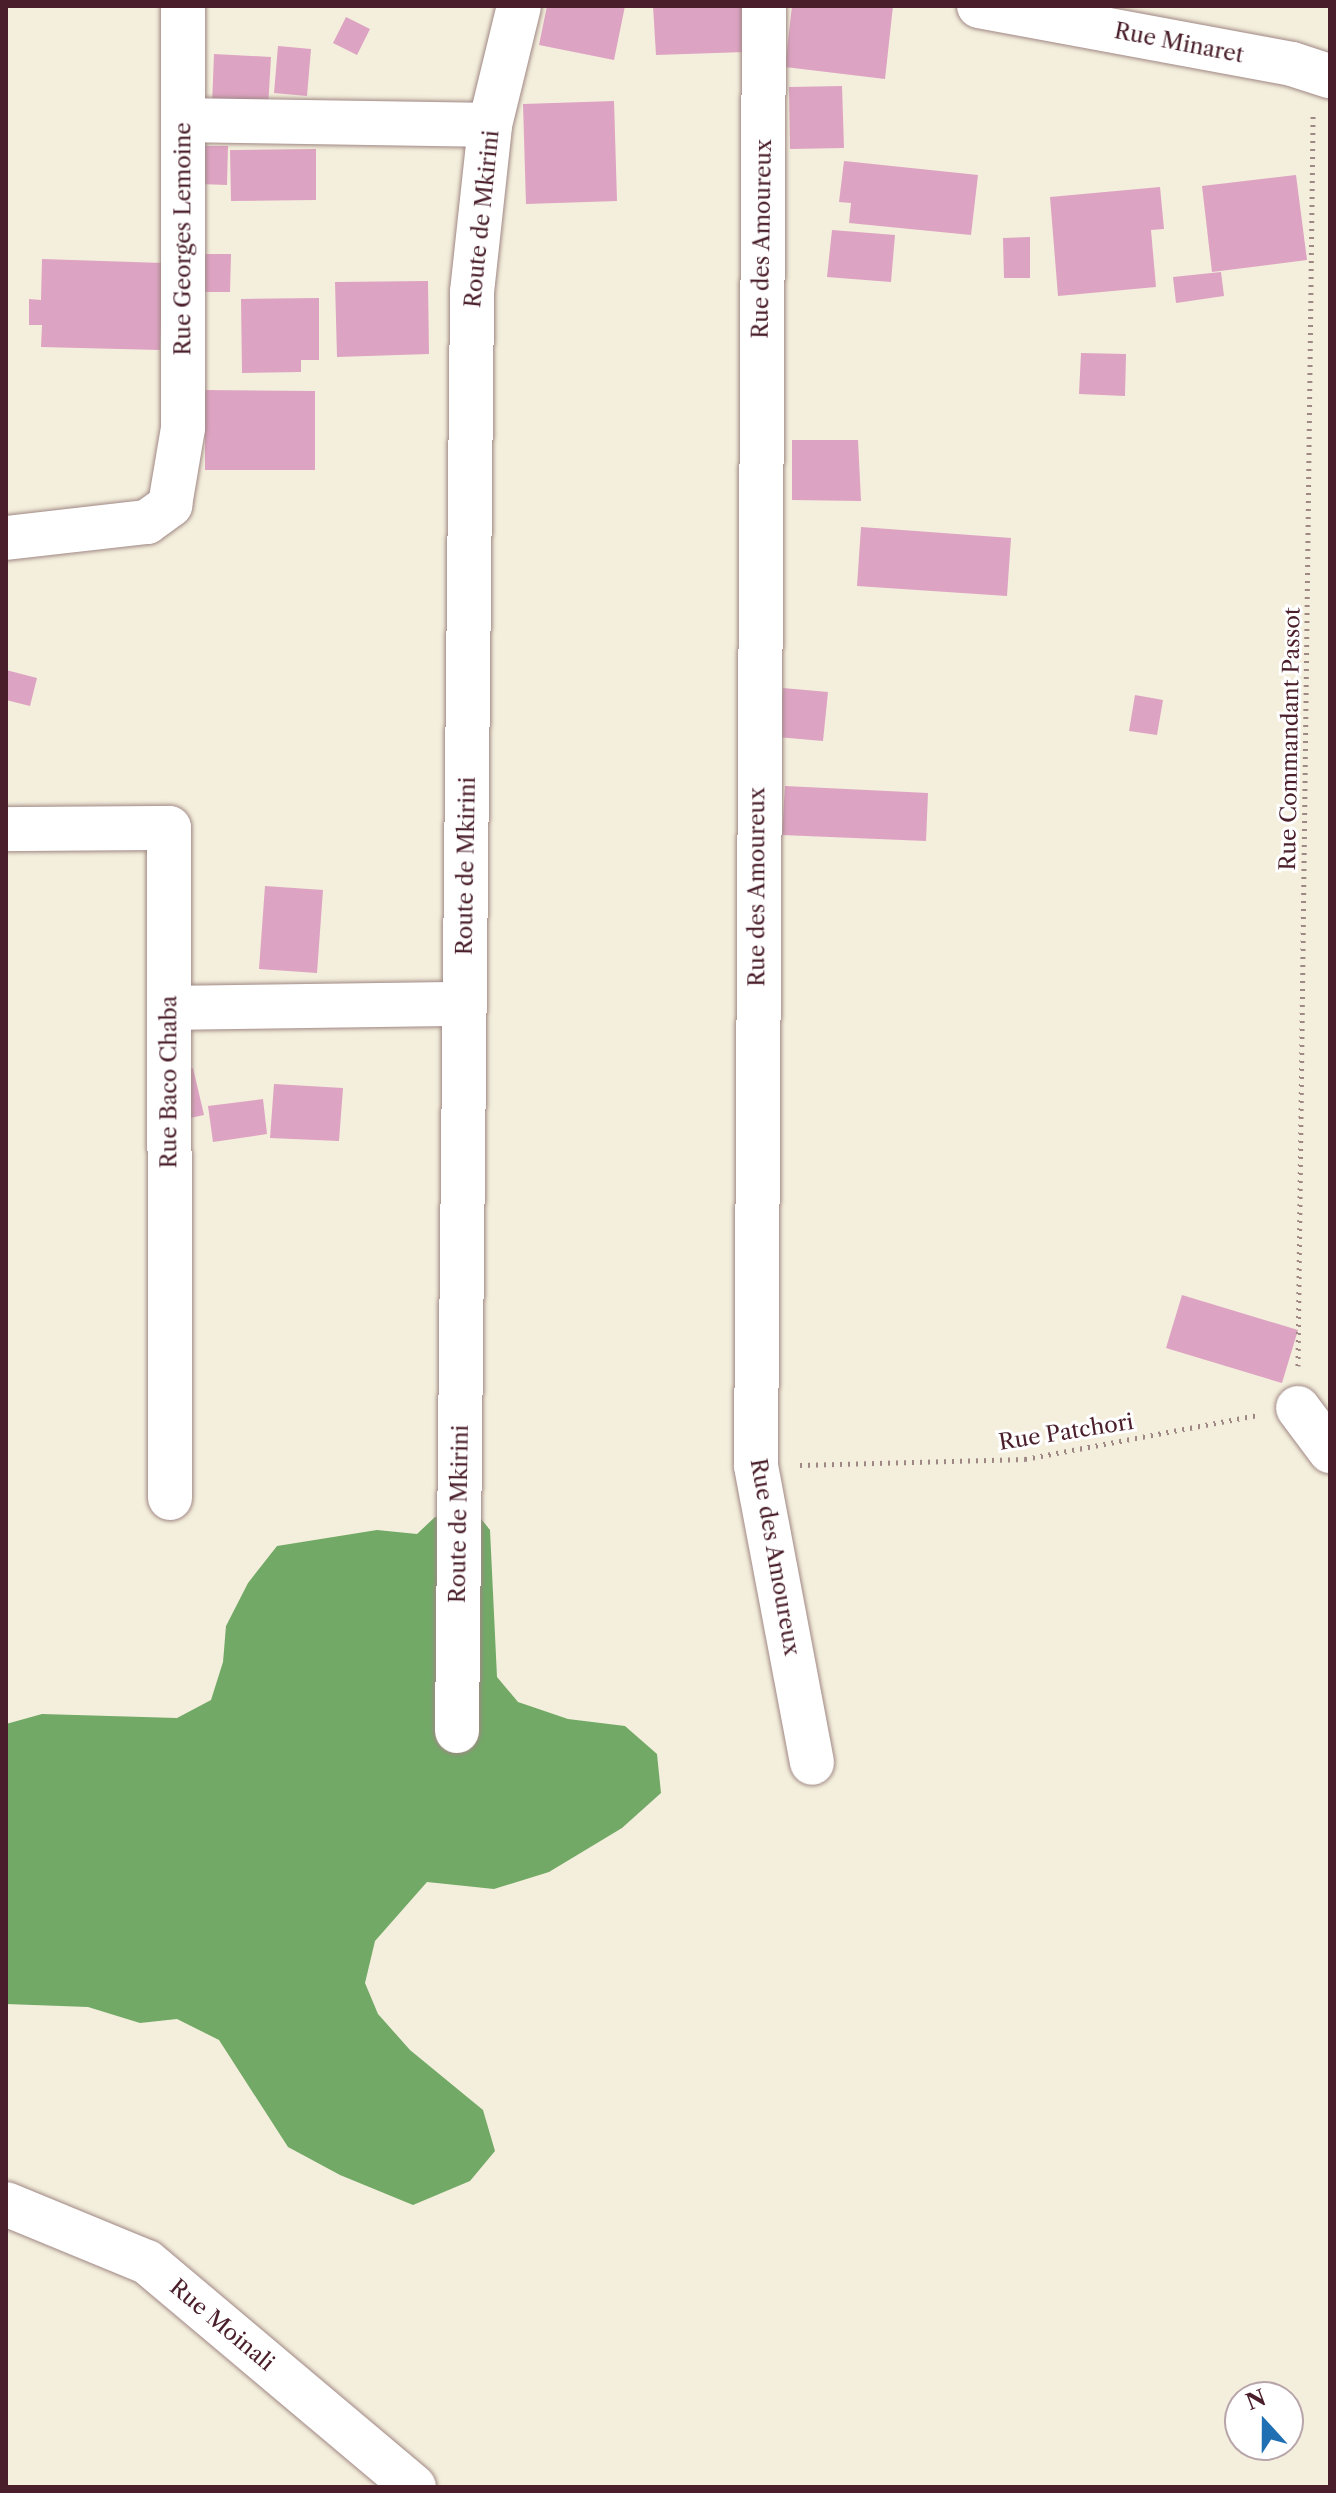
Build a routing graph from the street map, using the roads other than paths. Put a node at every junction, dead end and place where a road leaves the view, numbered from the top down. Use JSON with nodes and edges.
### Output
{"nodes":[{"id":1,"x":183,"y":6,"type":"edge"},
{"id":2,"x":519,"y":6,"type":"edge"},
{"id":3,"x":764,"y":6,"type":"edge"},
{"id":4,"x":979,"y":6,"type":"edge"},
{"id":5,"x":1322,"y":73,"type":"edge"},
{"id":6,"x":184,"y":120,"type":"junction"},
{"id":7,"x":490,"y":125,"type":"junction"},
{"id":8,"x":6,"y":538,"type":"edge"},
{"id":9,"x":6,"y":829,"type":"edge"},
{"id":10,"x":464,"y":1004,"type":"junction"},
{"id":11,"x":169,"y":1008,"type":"junction"},
{"id":12,"x":1298,"y":1408,"type":"road end"},
{"id":13,"x":1330,"y":1451,"type":"edge"},
{"id":14,"x":170,"y":1498,"type":"dead end"},
{"id":15,"x":457,"y":1731,"type":"dead end"},
{"id":16,"x":812,"y":1763,"type":"dead end"},
{"id":17,"x":6,"y":2204,"type":"edge"},
{"id":18,"x":414,"y":2487,"type":"edge"}],
"edges":[{"from":1,"to":6,"type":"street","name":"Rue Georges Lemoine"},
{"from":2,"to":7,"type":"street","name":"Route de Mkirini"},
{"from":3,"to":16,"type":"street","name":"Rue des Amoureux"},
{"from":4,"to":5,"type":"street","name":"Rue Minaret"},
{"from":6,"to":7,"type":"street"},
{"from":6,"to":8,"type":"street","name":"Rue Georges Lemoine"},
{"from":7,"to":10,"type":"street","name":"Route de Mkirini"},
{"from":9,"to":11,"type":"street","name":"Rue Baco Chaba"},
{"from":10,"to":11,"type":"street"},
{"from":10,"to":15,"type":"street","name":"Route de Mkirini"},
{"from":11,"to":14,"type":"street","name":"Rue Baco Chaba"},
{"from":12,"to":13,"type":"street"},
{"from":17,"to":18,"type":"street","name":"Rue Moinali"}]}
